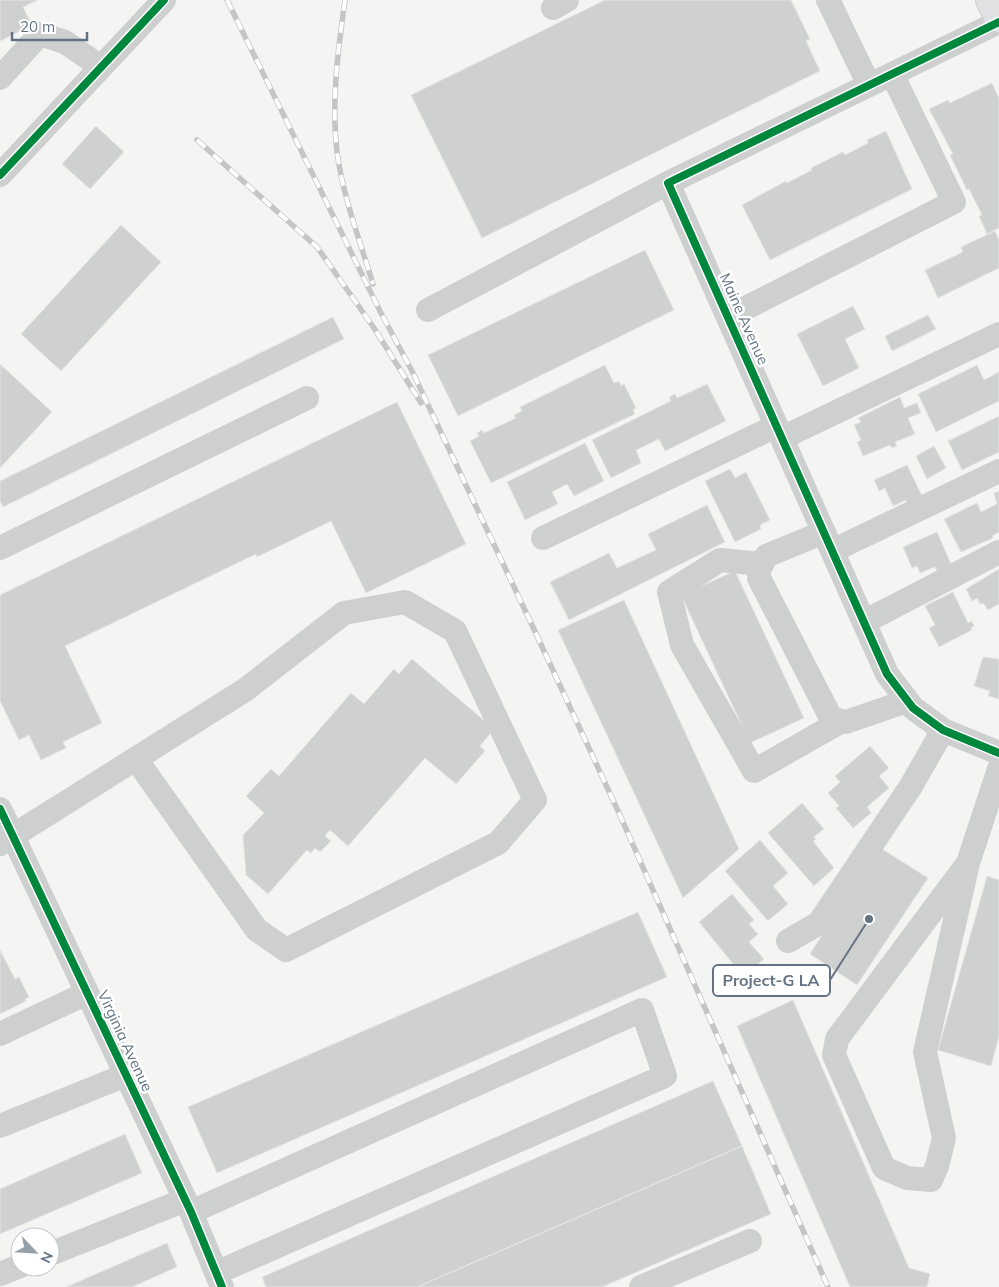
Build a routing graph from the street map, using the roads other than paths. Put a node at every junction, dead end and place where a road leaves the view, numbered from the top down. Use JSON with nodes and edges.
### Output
{"nodes":[{"id":1,"x":164,"y":0,"type":"edge"},
{"id":2,"x":828,"y":0,"type":"edge"},
{"id":3,"x":990,"y":0,"type":"edge"},
{"id":4,"x":999,"y":18,"type":"edge"},
{"id":5,"x":999,"y":22,"type":"edge"},
{"id":6,"x":101,"y":67,"type":"junction"},
{"id":7,"x":892,"y":74,"type":"junction"},
{"id":8,"x":0,"y":78,"type":"edge"},
{"id":9,"x":869,"y":85,"type":"junction"},
{"id":10,"x":0,"y":175,"type":"edge"},
{"id":11,"x":668,"y":183,"type":"junction"},
{"id":12,"x":428,"y":310,"type":"dead end"},
{"id":13,"x":728,"y":317,"type":"junction"},
{"id":14,"x":999,"y":334,"type":"edge"},
{"id":15,"x":307,"y":398,"type":"dead end"},
{"id":16,"x":779,"y":432,"type":"junction"},
{"id":17,"x":999,"y":471,"type":"edge"},
{"id":18,"x":543,"y":538,"type":"dead end"},
{"id":19,"x":828,"y":542,"type":"junction"},
{"id":20,"x":0,"y":548,"type":"edge"},
{"id":21,"x":999,"y":552,"type":"edge"},
{"id":22,"x":762,"y":564,"type":"junction"},
{"id":23,"x":864,"y":622,"type":"junction"},
{"id":24,"x":907,"y":701,"type":"junction"},
{"id":25,"x":840,"y":722,"type":"junction"},
{"id":26,"x":943,"y":730,"type":"junction"},
{"id":27,"x":999,"y":753,"type":"edge"},
{"id":28,"x":136,"y":759,"type":"junction"},
{"id":29,"x":999,"y":769,"type":"edge"},
{"id":30,"x":0,"y":809,"type":"edge"},
{"id":31,"x":7,"y":841,"type":"edge"},
{"id":32,"x":968,"y":862,"type":"junction"},
{"id":33,"x":788,"y":941,"type":"dead end"},
{"id":34,"x":87,"y":993,"type":"junction"},
{"id":35,"x":0,"y":1034,"type":"edge"},
{"id":36,"x":126,"y":1075,"type":"junction"},
{"id":37,"x":0,"y":1126,"type":"edge"},
{"id":38,"x":188,"y":1206,"type":"junction"},
{"id":39,"x":750,"y":1241,"type":"dead end"},
{"id":40,"x":60,"y":1251,"type":"edge"},
{"id":41,"x":219,"y":1280,"type":"edge"},
{"id":42,"x":641,"y":1287,"type":"edge"}],
"edges":[{"from":1,"to":6,"type":"street"},
{"from":2,"to":9,"type":"street"},
{"from":3,"to":4,"type":"main road"},
{"from":5,"to":7,"type":"street"},
{"from":6,"to":8,"type":"street"},
{"from":6,"to":10,"type":"street"},
{"from":7,"to":9,"type":"street"},
{"from":7,"to":13,"type":"street"},
{"from":9,"to":11,"type":"street"},
{"from":11,"to":12,"type":"street"},
{"from":11,"to":13,"type":"street","name":"Maine Avenue"},
{"from":13,"to":16,"type":"street","name":"Maine Avenue"},
{"from":14,"to":16,"type":"street"},
{"from":15,"to":20,"type":"street"},
{"from":16,"to":18,"type":"street"},
{"from":16,"to":19,"type":"street","name":"Maine Avenue"},
{"from":17,"to":19,"type":"street"},
{"from":19,"to":22,"type":"street"},
{"from":19,"to":23,"type":"street","name":"Maine Avenue"},
{"from":21,"to":23,"type":"street"},
{"from":22,"to":25,"type":"street"},
{"from":22,"to":25,"type":"street"},
{"from":23,"to":24,"type":"street","name":"Maine Avenue"},
{"from":24,"to":25,"type":"street"},
{"from":24,"to":26,"type":"street","name":"Maine Avenue"},
{"from":26,"to":27,"type":"street","name":"Maine Avenue"},
{"from":26,"to":33,"type":"street"},
{"from":28,"to":28,"type":"street"},
{"from":28,"to":31,"type":"street"},
{"from":29,"to":32,"type":"street"},
{"from":30,"to":31,"type":"street","name":"Virginia Avenue"},
{"from":31,"to":34,"type":"street","name":"Virginia Avenue"},
{"from":32,"to":32,"type":"street"},
{"from":34,"to":35,"type":"street"},
{"from":34,"to":36,"type":"street","name":"Virginia Avenue"},
{"from":36,"to":37,"type":"street"},
{"from":36,"to":38,"type":"street","name":"Virginia Avenue"},
{"from":38,"to":40,"type":"street"},
{"from":38,"to":41,"type":"street","name":"Virginia Avenue"},
{"from":38,"to":41,"type":"street"},
{"from":39,"to":42,"type":"street"}]}
